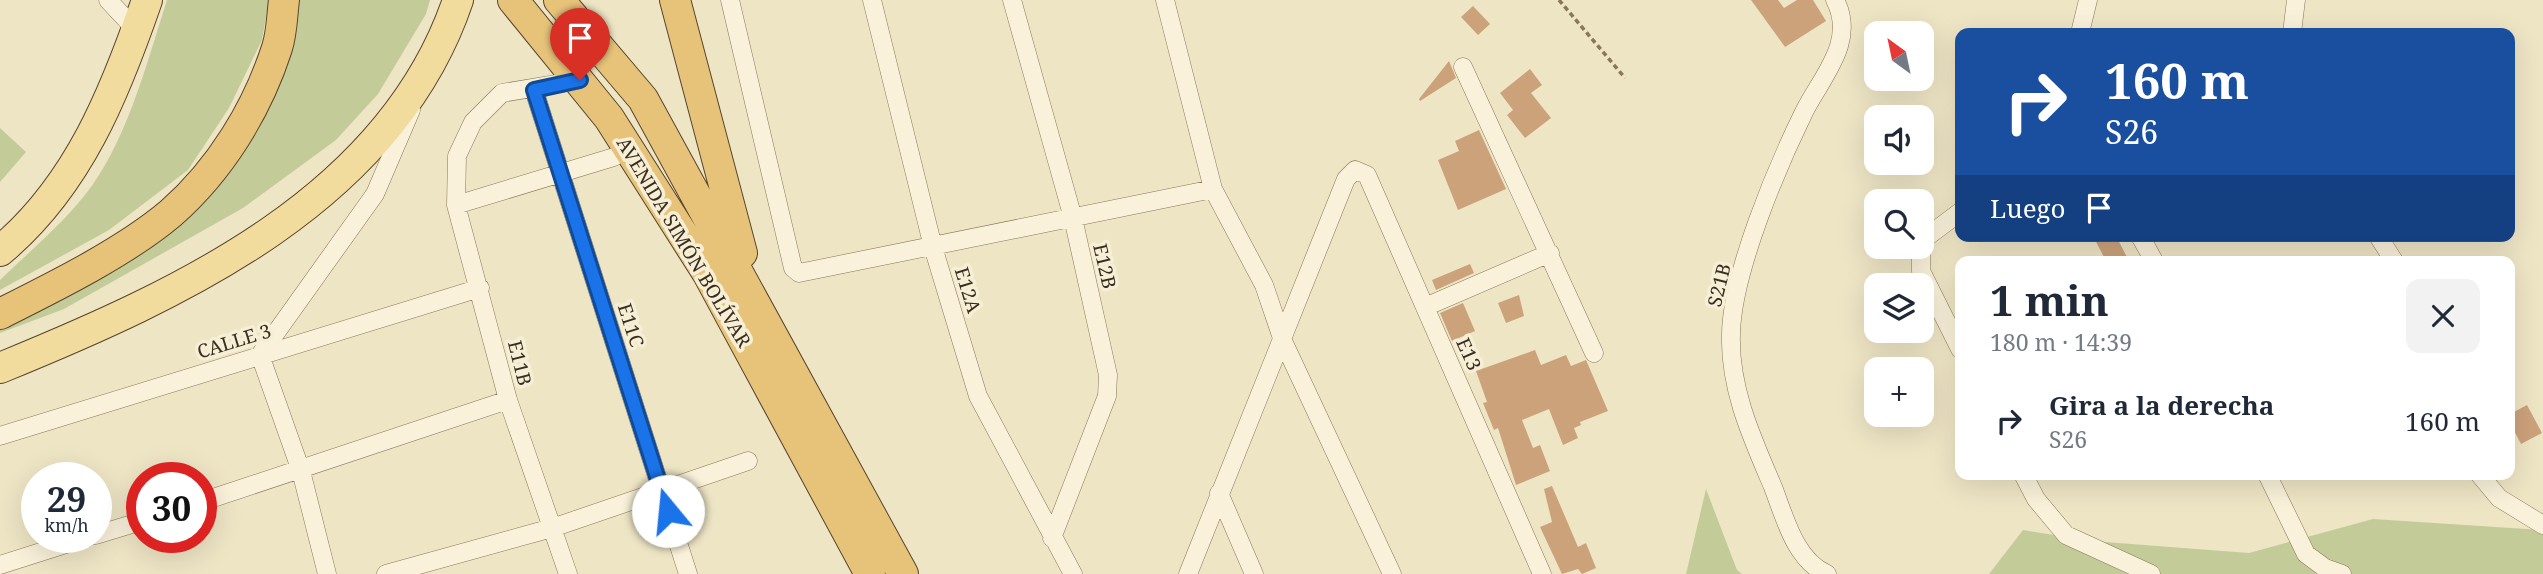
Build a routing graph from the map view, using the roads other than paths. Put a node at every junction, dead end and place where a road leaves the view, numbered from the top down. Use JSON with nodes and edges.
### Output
{"nodes":[{"id":1,"x":108,"y":0,"type":"edge"},
{"id":2,"x":148,"y":0,"type":"edge"},
{"id":3,"x":284,"y":0,"type":"edge"},
{"id":4,"x":458,"y":0,"type":"edge"},
{"id":5,"x":513,"y":0,"type":"edge"},
{"id":6,"x":559,"y":0,"type":"edge"},
{"id":7,"x":675,"y":0,"type":"edge"},
{"id":8,"x":730,"y":0,"type":"edge"},
{"id":9,"x":872,"y":0,"type":"edge"},
{"id":10,"x":1012,"y":0,"type":"edge"},
{"id":11,"x":1165,"y":0,"type":"edge"},
{"id":12,"x":1835,"y":0,"type":"edge"},
{"id":13,"x":2088,"y":0,"type":"edge"},
{"id":14,"x":2296,"y":0,"type":"edge"},
{"id":15,"x":2081,"y":28,"type":"edge"},
{"id":16,"x":2293,"y":28,"type":"edge"},
{"id":17,"x":137,"y":31,"type":"junction"},
{"id":18,"x":1464,"y":67,"type":"dead end"},
{"id":19,"x":574,"y":72,"type":"junction"},
{"id":20,"x":426,"y":75,"type":"junction"},
{"id":21,"x":534,"y":90,"type":"junction"},
{"id":22,"x":614,"y":157,"type":"dead end"},
{"id":23,"x":561,"y":173,"type":"junction"},
{"id":24,"x":1213,"y":189,"type":"junction"},
{"id":25,"x":456,"y":205,"type":"junction"},
{"id":26,"x":1955,"y":216,"type":"edge"},
{"id":27,"x":1073,"y":218,"type":"junction"},
{"id":28,"x":1934,"y":232,"type":"edge"},
{"id":29,"x":933,"y":247,"type":"junction"},
{"id":30,"x":0,"y":251,"type":"edge"},
{"id":31,"x":1550,"y":253,"type":"junction"},
{"id":32,"x":1921,"y":259,"type":"edge"},
{"id":33,"x":480,"y":288,"type":"junction"},
{"id":34,"x":753,"y":297,"type":"junction"},
{"id":35,"x":298,"y":304,"type":"junction"},
{"id":36,"x":1425,"y":307,"type":"junction"},
{"id":37,"x":0,"y":314,"type":"edge"},
{"id":38,"x":1955,"y":339,"type":"edge"},
{"id":39,"x":1283,"y":341,"type":"junction"},
{"id":40,"x":303,"y":343,"type":"junction"},
{"id":41,"x":1594,"y":353,"type":"dead end"},
{"id":42,"x":261,"y":355,"type":"junction"},
{"id":43,"x":0,"y":368,"type":"edge"},
{"id":44,"x":508,"y":400,"type":"junction"},
{"id":45,"x":0,"y":436,"type":"edge"},
{"id":46,"x":748,"y":461,"type":"dead end"},
{"id":47,"x":301,"y":471,"type":"junction"},
{"id":48,"x":2026,"y":480,"type":"edge"},
{"id":49,"x":2270,"y":480,"type":"edge"},
{"id":50,"x":2484,"y":480,"type":"edge"},
{"id":51,"x":661,"y":489,"type":"junction"},
{"id":52,"x":1219,"y":493,"type":"junction"},
{"id":53,"x":217,"y":497,"type":"edge"},
{"id":54,"x":2543,"y":525,"type":"edge"},
{"id":55,"x":552,"y":528,"type":"junction"},
{"id":56,"x":1052,"y":538,"type":"junction"},
{"id":57,"x":38,"y":553,"type":"edge"},
{"id":58,"x":0,"y":565,"type":"edge"},
{"id":59,"x":327,"y":574,"type":"edge"},
{"id":60,"x":386,"y":574,"type":"edge"},
{"id":61,"x":568,"y":574,"type":"edge"},
{"id":62,"x":688,"y":574,"type":"edge"},
{"id":63,"x":870,"y":574,"type":"edge"},
{"id":64,"x":903,"y":574,"type":"edge"},
{"id":65,"x":1073,"y":574,"type":"edge"},
{"id":66,"x":1188,"y":574,"type":"edge"},
{"id":67,"x":1255,"y":574,"type":"edge"},
{"id":68,"x":1392,"y":574,"type":"edge"},
{"id":69,"x":1542,"y":574,"type":"edge"},
{"id":70,"x":1827,"y":574,"type":"edge"},
{"id":71,"x":2151,"y":574,"type":"edge"},
{"id":72,"x":2342,"y":574,"type":"edge"}],
"edges":[{"from":1,"to":17,"type":"street"},
{"from":2,"to":17,"type":"main road"},
{"from":3,"to":37,"type":"highway"},
{"from":4,"to":20,"type":"main road"},
{"from":5,"to":19,"type":"highway","name":"AVENIDA SIMÓN BOLÍVAR"},
{"from":6,"to":34,"type":"highway","name":"AVENIDA SIMÓN BOLÍVAR"},
{"from":7,"to":34,"type":"highway"},
{"from":8,"to":29,"type":"street"},
{"from":9,"to":29,"type":"street","name":"E12A"},
{"from":10,"to":27,"type":"street","name":"E12B"},
{"from":11,"to":24,"type":"street"},
{"from":12,"to":70,"type":"street","name":"S21B"},
{"from":13,"to":15,"type":"street"},
{"from":14,"to":16,"type":"street"},
{"from":17,"to":30,"type":"main road"},
{"from":18,"to":31,"type":"street"},
{"from":19,"to":21,"type":"street"},
{"from":19,"to":63,"type":"highway","name":"AVENIDA SIMÓN BOLÍVAR"},
{"from":20,"to":35,"type":"street"},
{"from":20,"to":43,"type":"main road"},
{"from":21,"to":23,"type":"street","name":"E11C"},
{"from":21,"to":25,"type":"street","name":"E11B"},
{"from":22,"to":23,"type":"street"},
{"from":23,"to":25,"type":"street"},
{"from":23,"to":51,"type":"street","name":"E11C"},
{"from":24,"to":27,"type":"street"},
{"from":24,"to":39,"type":"street"},
{"from":25,"to":33,"type":"street","name":"E11B"},
{"from":26,"to":28,"type":"street"},
{"from":27,"to":29,"type":"street"},
{"from":27,"to":56,"type":"street","name":"E12B"},
{"from":29,"to":56,"type":"street","name":"E12A"},
{"from":31,"to":36,"type":"street"},
{"from":31,"to":41,"type":"street"},
{"from":32,"to":38,"type":"street"},
{"from":33,"to":40,"type":"street","name":"CALLE 3"},
{"from":33,"to":44,"type":"street","name":"E11B"},
{"from":34,"to":64,"type":"highway","name":"AVENIDA SIMÓN BOLÍVAR"},
{"from":35,"to":40,"type":"street"},
{"from":35,"to":42,"type":"street"},
{"from":36,"to":39,"type":"street","name":"E13"},
{"from":36,"to":69,"type":"street","name":"E13"},
{"from":39,"to":52,"type":"street"},
{"from":39,"to":68,"type":"street"},
{"from":40,"to":42,"type":"street","name":"CALLE 3"},
{"from":42,"to":45,"type":"street","name":"CALLE 3"},
{"from":42,"to":47,"type":"street"},
{"from":44,"to":47,"type":"street"},
{"from":44,"to":55,"type":"street","name":"E11B"},
{"from":46,"to":51,"type":"street"},
{"from":47,"to":53,"type":"street"},
{"from":47,"to":59,"type":"street"},
{"from":48,"to":71,"type":"street"},
{"from":49,"to":72,"type":"street"},
{"from":50,"to":54,"type":"street"},
{"from":51,"to":55,"type":"street"},
{"from":51,"to":62,"type":"street","name":"E11C"},
{"from":52,"to":66,"type":"street"},
{"from":52,"to":67,"type":"street"},
{"from":55,"to":60,"type":"street"},
{"from":55,"to":61,"type":"street","name":"E11B"},
{"from":56,"to":65,"type":"street","name":"E12A"},
{"from":57,"to":58,"type":"street"}]}
